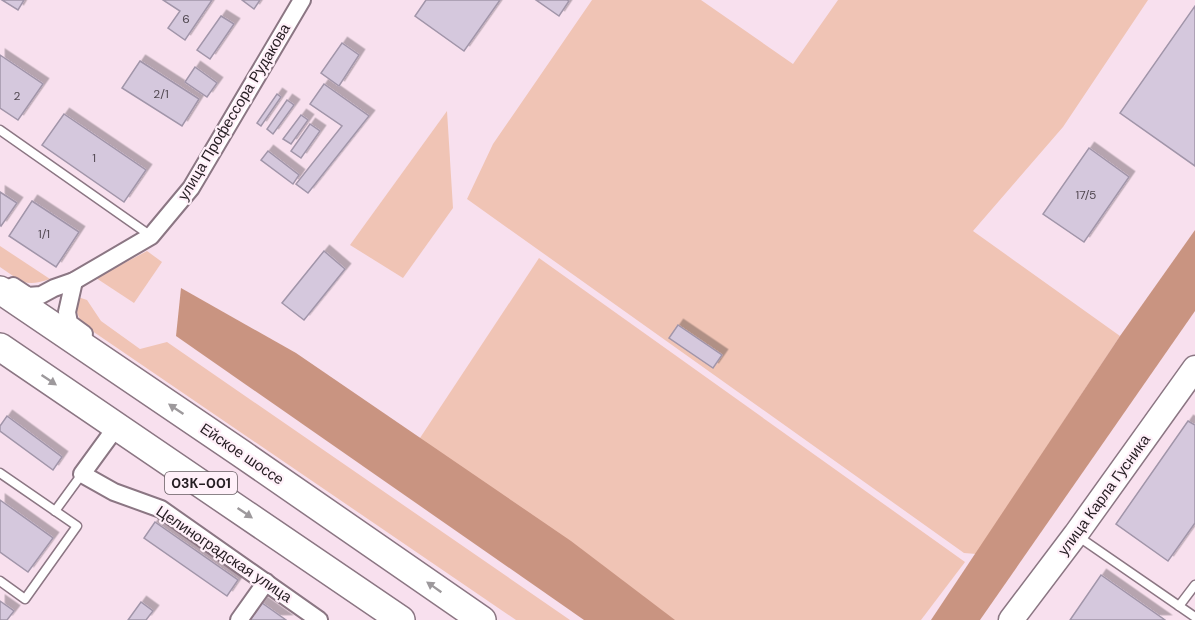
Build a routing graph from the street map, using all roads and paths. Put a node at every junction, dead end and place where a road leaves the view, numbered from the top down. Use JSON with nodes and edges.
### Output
{"nodes":[{"id":1,"x":302,"y":0,"type":"edge"},
{"id":2,"x":0,"y":130,"type":"edge"},
{"id":3,"x":152,"y":236,"type":"junction"},
{"id":4,"x":0,"y":278,"type":"edge"},
{"id":5,"x":74,"y":281,"type":"junction"},
{"id":6,"x":0,"y":290,"type":"edge"},
{"id":7,"x":0,"y":347,"type":"edge"},
{"id":8,"x":1195,"y":369,"type":"edge"},
{"id":9,"x":118,"y":370,"type":"junction"},
{"id":10,"x":117,"y":426,"type":"junction"},
{"id":11,"x":0,"y":473,"type":"edge"},
{"id":12,"x":82,"y":474,"type":"junction"},
{"id":13,"x":55,"y":511,"type":"junction"},
{"id":14,"x":1076,"y":534,"type":"junction"},
{"id":15,"x":0,"y":581,"type":"edge"},
{"id":16,"x":266,"y":582,"type":"junction"},
{"id":17,"x":1195,"y":585,"type":"edge"},
{"id":18,"x":1179,"y":606,"type":"junction"},
{"id":19,"x":1195,"y":617,"type":"edge"},
{"id":20,"x":239,"y":620,"type":"edge"},
{"id":21,"x":319,"y":620,"type":"edge"},
{"id":22,"x":401,"y":620,"type":"edge"},
{"id":23,"x":482,"y":620,"type":"edge"},
{"id":24,"x":1011,"y":620,"type":"edge"}],
"edges":[{"from":1,"to":3,"type":"street","name":"улица Профессора Рудакова"},
{"from":2,"to":3,"type":"lane"},
{"from":3,"to":5,"type":"street","name":"улица Профессора Рудакова"},
{"from":4,"to":5,"type":"street","name":"улица Профессора Рудакова"},
{"from":5,"to":9,"type":"street"},
{"from":6,"to":9,"type":"main road","name":"Ейское шоссе","number":"03К-001"},
{"from":7,"to":10,"type":"main road","number":"03К-001","one_way":true},
{"from":8,"to":14,"type":"street","name":"улица Карла Гусника"},
{"from":23,"to":9,"type":"main road","name":"Ейское шоссе","number":"03К-001","one_way":true},
{"from":10,"to":12,"type":"street"},
{"from":10,"to":22,"type":"main road","number":"03К-001","one_way":true},
{"from":11,"to":13,"type":"lane"},
{"from":12,"to":13,"type":"lane"},
{"from":12,"to":16,"type":"street","name":"Целиноградская улица"},
{"from":13,"to":15,"type":"lane"},
{"from":14,"to":18,"type":"lane"},
{"from":14,"to":24,"type":"street","name":"улица Карла Гусника"},
{"from":16,"to":20,"type":"street"},
{"from":16,"to":21,"type":"street","name":"Целиноградская улица"},
{"from":17,"to":18,"type":"lane"},
{"from":18,"to":19,"type":"lane"}]}
